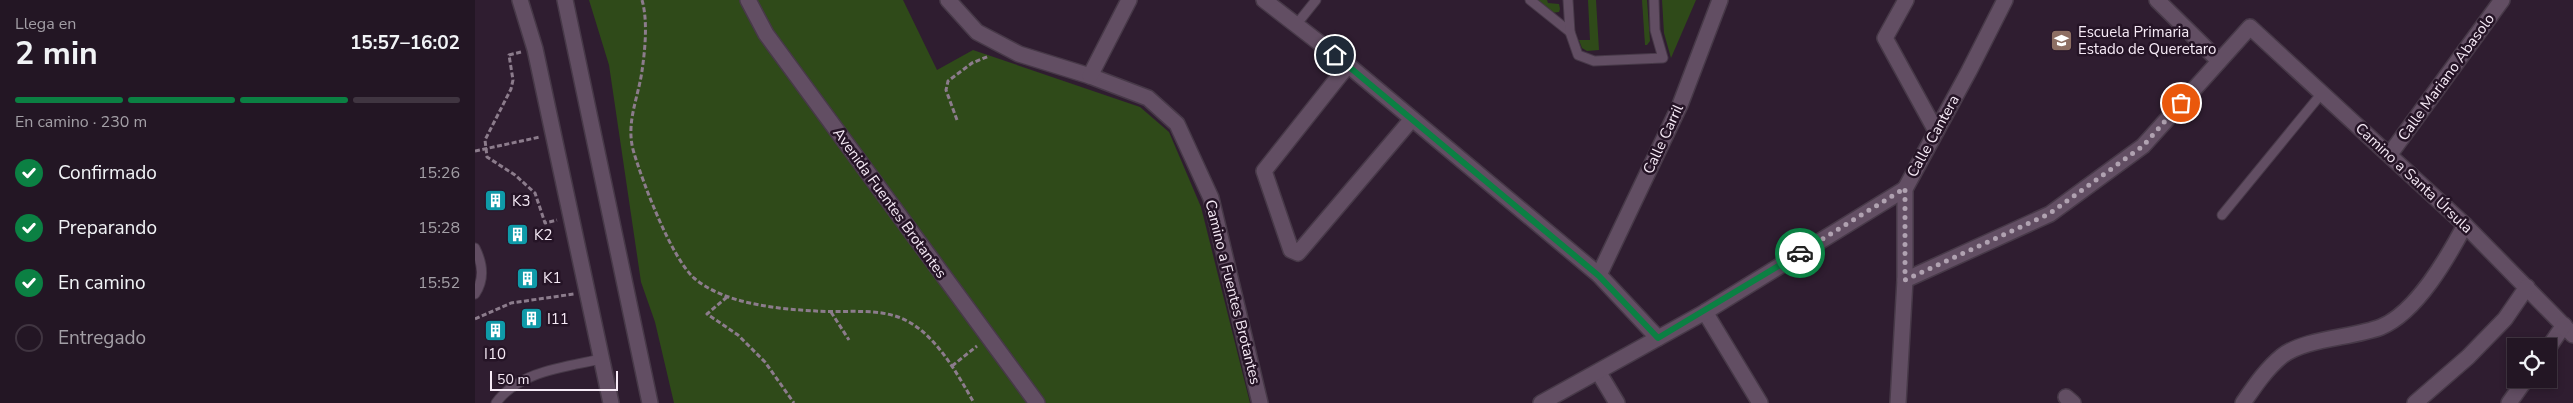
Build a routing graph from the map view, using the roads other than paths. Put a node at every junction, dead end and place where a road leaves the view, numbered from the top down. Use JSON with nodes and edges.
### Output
{"nodes":[{"id":1,"x":520,"y":0,"type":"edge"},
{"id":2,"x":565,"y":0,"type":"edge"},
{"id":3,"x":748,"y":0,"type":"edge"},
{"id":4,"x":948,"y":0,"type":"edge"},
{"id":5,"x":1129,"y":0,"type":"edge"},
{"id":6,"x":1264,"y":0,"type":"edge"},
{"id":7,"x":1316,"y":0,"type":"edge"},
{"id":8,"x":1531,"y":0,"type":"edge"},
{"id":9,"x":1568,"y":0,"type":"edge"},
{"id":10,"x":1653,"y":0,"type":"edge"},
{"id":11,"x":1720,"y":0,"type":"edge"},
{"id":12,"x":1906,"y":0,"type":"edge"},
{"id":13,"x":2005,"y":0,"type":"edge"},
{"id":14,"x":2157,"y":0,"type":"edge"},
{"id":15,"x":2502,"y":0,"type":"edge"},
{"id":16,"x":1296,"y":25,"type":"junction"},
{"id":17,"x":1570,"y":32,"type":"junction"},
{"id":18,"x":2219,"y":61,"type":"junction"},
{"id":19,"x":1348,"y":65,"type":"junction"},
{"id":20,"x":1091,"y":76,"type":"junction"},
{"id":21,"x":2323,"y":93,"type":"junction"},
{"id":22,"x":1412,"y":119,"type":"junction"},
{"id":23,"x":1936,"y":131,"type":"junction"},
{"id":24,"x":2390,"y":154,"type":"junction"},
{"id":25,"x":1905,"y":188,"type":"junction"},
{"id":26,"x":2221,"y":215,"type":"dead end"},
{"id":27,"x":2465,"y":225,"type":"junction"},
{"id":28,"x":475,"y":248,"type":"edge"},
{"id":29,"x":1599,"y":276,"type":"junction"},
{"id":30,"x":1905,"y":280,"type":"junction"},
{"id":31,"x":2527,"y":287,"type":"junction"},
{"id":32,"x":475,"y":294,"type":"edge"},
{"id":33,"x":1705,"y":312,"type":"junction"},
{"id":34,"x":2568,"y":330,"type":"edge"},
{"id":35,"x":1658,"y":338,"type":"junction"},
{"id":36,"x":2557,"y":340,"type":"edge"},
{"id":37,"x":601,"y":359,"type":"junction"},
{"id":38,"x":1599,"y":372,"type":"junction"},
{"id":39,"x":2520,"y":388,"type":"edge"},
{"id":40,"x":496,"y":403,"type":"edge"},
{"id":41,"x":611,"y":403,"type":"edge"},
{"id":42,"x":650,"y":403,"type":"edge"},
{"id":43,"x":1037,"y":403,"type":"edge"},
{"id":44,"x":1260,"y":403,"type":"edge"},
{"id":45,"x":1541,"y":403,"type":"edge"},
{"id":46,"x":1617,"y":403,"type":"edge"},
{"id":47,"x":1760,"y":403,"type":"edge"},
{"id":48,"x":1898,"y":403,"type":"edge"},
{"id":49,"x":2243,"y":403,"type":"edge"},
{"id":50,"x":2415,"y":403,"type":"edge"},
{"id":51,"x":2509,"y":403,"type":"edge"}],
"edges":[{"from":1,"to":37,"type":"street"},
{"from":2,"to":42,"type":"street"},
{"from":3,"to":43,"type":"street","name":"Avenida Fuentes Brotantes"},
{"from":4,"to":20,"type":"street","name":"Camino a Fuentes Brotantes"},
{"from":5,"to":20,"type":"street"},
{"from":6,"to":16,"type":"street"},
{"from":7,"to":16,"type":"lane"},
{"from":8,"to":17,"type":"lane"},
{"from":9,"to":17,"type":"lane"},
{"from":10,"to":17,"type":"lane"},
{"from":11,"to":29,"type":"street","name":"Calle Carril"},
{"from":12,"to":23,"type":"street"},
{"from":13,"to":23,"type":"street","name":"Calle Cantera"},
{"from":14,"to":18,"type":"street"},
{"from":15,"to":24,"type":"street","name":"Calle Mariano Abasolo"},
{"from":16,"to":19,"type":"street"},
{"from":18,"to":21,"type":"street","name":"Camino a Santa Úrsula"},
{"from":18,"to":30,"type":"street"},
{"from":19,"to":22,"type":"street"},
{"from":19,"to":22,"type":"street"},
{"from":20,"to":44,"type":"street","name":"Camino a Fuentes Brotantes"},
{"from":21,"to":24,"type":"street","name":"Camino a Santa Úrsula"},
{"from":21,"to":26,"type":"lane"},
{"from":22,"to":29,"type":"street"},
{"from":23,"to":25,"type":"street","name":"Calle Cantera"},
{"from":24,"to":27,"type":"street","name":"Camino a Santa Úrsula"},
{"from":25,"to":30,"type":"street","name":"Calle Cantera"},
{"from":25,"to":33,"type":"street"},
{"from":27,"to":31,"type":"street","name":"Camino a Santa Úrsula"},
{"from":27,"to":49,"type":"street"},
{"from":28,"to":32,"type":"lane"},
{"from":29,"to":35,"type":"street"},
{"from":30,"to":48,"type":"street","name":"Calle Cantera"},
{"from":31,"to":34,"type":"street","name":"Camino a Santa Úrsula"},
{"from":31,"to":50,"type":"street"},
{"from":33,"to":35,"type":"street"},
{"from":33,"to":47,"type":"street"},
{"from":34,"to":36,"type":"street"},
{"from":35,"to":38,"type":"street"},
{"from":37,"to":40,"type":"lane"},
{"from":37,"to":41,"type":"street"},
{"from":38,"to":45,"type":"street"},
{"from":38,"to":46,"type":"street"},
{"from":39,"to":51,"type":"street"}]}
